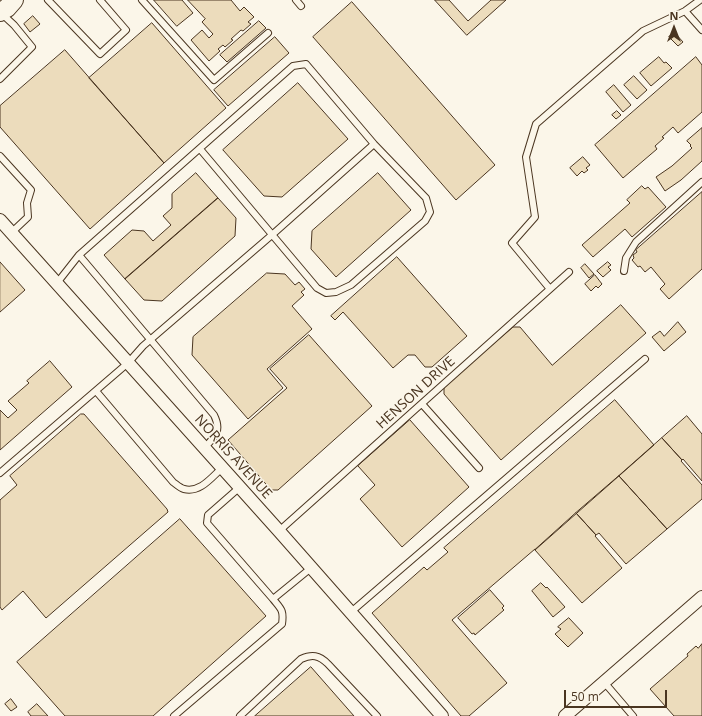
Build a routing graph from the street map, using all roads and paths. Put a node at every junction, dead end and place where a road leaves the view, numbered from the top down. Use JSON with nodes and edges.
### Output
{"nodes":[{"id":1,"x":14,"y":0,"type":"edge"},
{"id":2,"x":48,"y":0,"type":"edge"},
{"id":3,"x":100,"y":0,"type":"edge"},
{"id":4,"x":142,"y":0,"type":"edge"},
{"id":5,"x":296,"y":0,"type":"edge"},
{"id":6,"x":700,"y":0,"type":"edge"},
{"id":7,"x":301,"y":6,"type":"dead end"},
{"id":8,"x":685,"y":11,"type":"junction"},
{"id":9,"x":0,"y":12,"type":"edge"},
{"id":10,"x":702,"y":30,"type":"edge"},
{"id":11,"x":268,"y":33,"type":"dead end"},
{"id":12,"x":0,"y":79,"type":"edge"},
{"id":13,"x":374,"y":144,"type":"junction"},
{"id":14,"x":200,"y":148,"type":"junction"},
{"id":15,"x":0,"y":156,"type":"edge"},
{"id":16,"x":702,"y":182,"type":"edge"},
{"id":17,"x":0,"y":220,"type":"edge"},
{"id":18,"x":11,"y":232,"type":"junction"},
{"id":19,"x":273,"y":234,"type":"junction"},
{"id":20,"x":79,"y":255,"type":"junction"},
{"id":21,"x":624,"y":271,"type":"dead end"},
{"id":22,"x":570,"y":272,"type":"dead end"},
{"id":23,"x":56,"y":283,"type":"junction"},
{"id":24,"x":550,"y":289,"type":"junction"},
{"id":25,"x":150,"y":339,"type":"junction"},
{"id":26,"x":645,"y":359,"type":"dead end"},
{"id":27,"x":128,"y":363,"type":"junction"},
{"id":28,"x":96,"y":391,"type":"junction"},
{"id":29,"x":422,"y":404,"type":"junction"},
{"id":30,"x":204,"y":448,"type":"junction"},
{"id":31,"x":222,"y":468,"type":"junction"},
{"id":32,"x":479,"y":468,"type":"dead end"},
{"id":33,"x":0,"y":473,"type":"edge"},
{"id":34,"x":240,"y":487,"type":"junction"},
{"id":35,"x":279,"y":531,"type":"junction"},
{"id":36,"x":311,"y":568,"type":"junction"},
{"id":37,"x":702,"y":596,"type":"edge"},
{"id":38,"x":273,"y":599,"type":"junction"},
{"id":39,"x":351,"y":612,"type":"junction"},
{"id":40,"x":604,"y":682,"type":"junction"},
{"id":41,"x":174,"y":716,"type":"edge"},
{"id":42,"x":240,"y":716,"type":"edge"},
{"id":43,"x":377,"y":716,"type":"edge"},
{"id":44,"x":442,"y":716,"type":"edge"},
{"id":45,"x":565,"y":716,"type":"edge"},
{"id":46,"x":633,"y":716,"type":"edge"}],
"edges":[{"from":1,"to":9,"type":"street"},
{"from":2,"to":3,"type":"lane"},
{"from":4,"to":11,"type":"lane"},
{"from":5,"to":7,"type":"lane"},
{"from":6,"to":8,"type":"lane"},
{"from":8,"to":10,"type":"lane"},
{"from":8,"to":24,"type":"lane"},
{"from":9,"to":12,"type":"lane"},
{"from":13,"to":14,"type":"lane"},
{"from":13,"to":19,"type":"lane"},
{"from":13,"to":19,"type":"lane"},
{"from":14,"to":19,"type":"lane"},
{"from":14,"to":20,"type":"lane"},
{"from":15,"to":18,"type":"lane"},
{"from":16,"to":21,"type":"lane"},
{"from":17,"to":18,"type":"street","name":"NORRIS AVENUE"},
{"from":18,"to":23,"type":"street","name":"NORRIS AVENUE"},
{"from":19,"to":25,"type":"lane"},
{"from":20,"to":23,"type":"lane"},
{"from":20,"to":25,"type":"lane"},
{"from":22,"to":24,"type":"lane","name":"HENSON DRIVE"},
{"from":23,"to":27,"type":"street","name":"NORRIS AVENUE"},
{"from":24,"to":29,"type":"lane","name":"HENSON DRIVE"},
{"from":25,"to":27,"type":"lane"},
{"from":25,"to":30,"type":"lane"},
{"from":26,"to":39,"type":"lane"},
{"from":27,"to":28,"type":"lane"},
{"from":27,"to":30,"type":"street","name":"NORRIS AVENUE"},
{"from":28,"to":31,"type":"lane"},
{"from":28,"to":33,"type":"lane"},
{"from":29,"to":32,"type":"lane"},
{"from":29,"to":35,"type":"lane","name":"HENSON DRIVE"},
{"from":30,"to":31,"type":"street","name":"NORRIS AVENUE"},
{"from":31,"to":34,"type":"street","name":"NORRIS AVENUE"},
{"from":34,"to":35,"type":"street","name":"NORRIS AVENUE"},
{"from":34,"to":38,"type":"lane"},
{"from":35,"to":36,"type":"street","name":"NORRIS AVENUE"},
{"from":36,"to":38,"type":"lane"},
{"from":36,"to":39,"type":"street","name":"NORRIS AVENUE"},
{"from":37,"to":40,"type":"street"},
{"from":38,"to":41,"type":"lane"},
{"from":39,"to":44,"type":"street","name":"NORRIS AVENUE"},
{"from":40,"to":45,"type":"street"},
{"from":40,"to":46,"type":"lane"},
{"from":42,"to":43,"type":"lane"}]}
